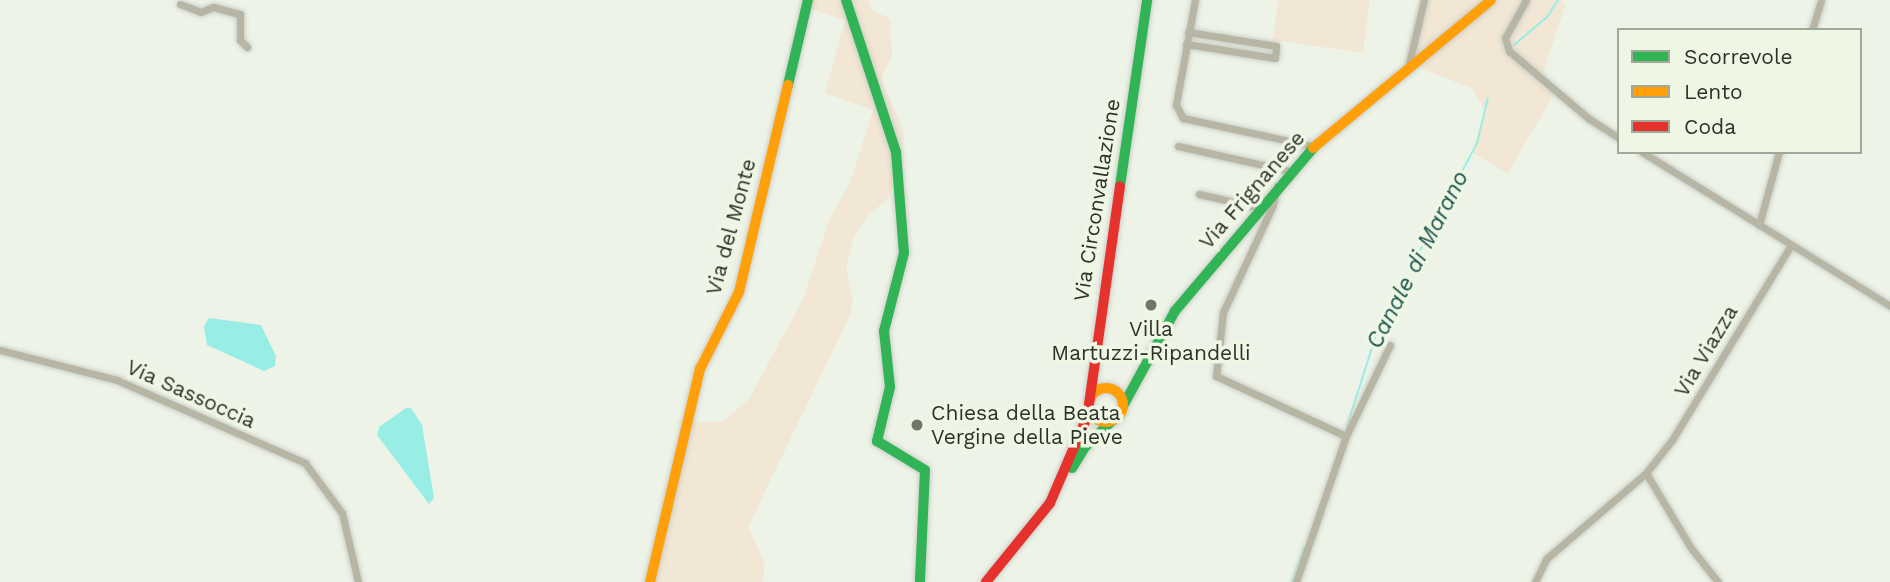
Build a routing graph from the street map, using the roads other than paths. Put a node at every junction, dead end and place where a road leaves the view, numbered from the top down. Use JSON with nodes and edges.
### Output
{"nodes":[{"id":1,"x":807,"y":0,"type":"edge"},
{"id":2,"x":846,"y":0,"type":"edge"},
{"id":3,"x":1147,"y":0,"type":"edge"},
{"id":4,"x":1195,"y":0,"type":"edge"},
{"id":5,"x":1424,"y":0,"type":"edge"},
{"id":6,"x":1491,"y":0,"type":"edge"},
{"id":7,"x":1526,"y":0,"type":"edge"},
{"id":8,"x":1821,"y":0,"type":"edge"},
{"id":9,"x":211,"y":4,"type":"edge"},
{"id":10,"x":180,"y":5,"type":"dead end"},
{"id":11,"x":1813,"y":28,"type":"edge"},
{"id":12,"x":1188,"y":32,"type":"junction"},
{"id":13,"x":1186,"y":44,"type":"junction"},
{"id":14,"x":247,"y":47,"type":"dead end"},
{"id":15,"x":1407,"y":72,"type":"junction"},
{"id":16,"x":1617,"y":137,"type":"edge"},
{"id":17,"x":1178,"y":146,"type":"dead end"},
{"id":18,"x":1313,"y":146,"type":"junction"},
{"id":19,"x":1645,"y":154,"type":"edge"},
{"id":20,"x":1778,"y":154,"type":"edge"},
{"id":21,"x":1290,"y":171,"type":"junction"},
{"id":22,"x":1278,"y":186,"type":"junction"},
{"id":23,"x":1199,"y":194,"type":"dead end"},
{"id":24,"x":1260,"y":208,"type":"junction"},
{"id":25,"x":1759,"y":225,"type":"junction"},
{"id":26,"x":1791,"y":245,"type":"junction"},
{"id":27,"x":1890,"y":306,"type":"edge"},
{"id":28,"x":1390,"y":345,"type":"dead end"},
{"id":29,"x":0,"y":350,"type":"edge"},
{"id":30,"x":1090,"y":378,"type":"junction"},
{"id":31,"x":1137,"y":380,"type":"junction"},
{"id":32,"x":1098,"y":391,"type":"junction"},
{"id":33,"x":1116,"y":392,"type":"junction"},
{"id":34,"x":1123,"y":406,"type":"junction"},
{"id":35,"x":1089,"y":407,"type":"junction"},
{"id":36,"x":1112,"y":421,"type":"junction"},
{"id":37,"x":1344,"y":435,"type":"junction"},
{"id":38,"x":1646,"y":473,"type":"junction"},
{"id":39,"x":1062,"y":478,"type":"junction"},
{"id":40,"x":358,"y":582,"type":"edge"},
{"id":41,"x":650,"y":582,"type":"edge"},
{"id":42,"x":919,"y":582,"type":"edge"},
{"id":43,"x":985,"y":582,"type":"edge"},
{"id":44,"x":1296,"y":582,"type":"edge"},
{"id":45,"x":1535,"y":582,"type":"edge"},
{"id":46,"x":1718,"y":582,"type":"edge"}],
"edges":[{"from":1,"to":41,"type":"main road","name":"Via del Monte"},
{"from":2,"to":42,"type":"main road"},
{"from":3,"to":30,"type":"main road","name":"Via Circonvallazione"},
{"from":4,"to":12,"type":"street"},
{"from":5,"to":15,"type":"street"},
{"from":6,"to":15,"type":"main road","name":"Via Frignanese"},
{"from":7,"to":16,"type":"street"},
{"from":8,"to":11,"type":"street"},
{"from":9,"to":10,"type":"street"},
{"from":9,"to":14,"type":"street"},
{"from":12,"to":13,"type":"street"},
{"from":12,"to":13,"type":"street"},
{"from":13,"to":18,"type":"street"},
{"from":15,"to":18,"type":"main road","name":"Via Frignanese"},
{"from":17,"to":21,"type":"street"},
{"from":18,"to":21,"type":"main road","name":"Via Frignanese"},
{"from":19,"to":25,"type":"street"},
{"from":20,"to":25,"type":"street"},
{"from":21,"to":22,"type":"main road","name":"Via Frignanese"},
{"from":22,"to":24,"type":"main road","name":"Via Frignanese"},
{"from":22,"to":37,"type":"street"},
{"from":23,"to":24,"type":"street"},
{"from":24,"to":31,"type":"main road","name":"Via Frignanese"},
{"from":25,"to":26,"type":"street"},
{"from":26,"to":27,"type":"street"},
{"from":26,"to":38,"type":"street","name":"Via Viazza"},
{"from":28,"to":37,"type":"street"},
{"from":29,"to":40,"type":"street","name":"Via Sassoccia"},
{"from":30,"to":32,"type":"main road"},
{"from":30,"to":35,"type":"main road","name":"Via Circonvallazione"},
{"from":31,"to":33,"type":"main road"},
{"from":31,"to":34,"type":"main road","name":"Via Frignanese"},
{"from":32,"to":33,"type":"main road"},
{"from":32,"to":35,"type":"main road"},
{"from":33,"to":34,"type":"main road"},
{"from":34,"to":36,"type":"main road"},
{"from":35,"to":36,"type":"main road"},
{"from":35,"to":39,"type":"main road","name":"Via Circonvallazione"},
{"from":36,"to":39,"type":"main road"},
{"from":37,"to":44,"type":"street"},
{"from":38,"to":45,"type":"street","name":"Via Viazza"},
{"from":38,"to":46,"type":"street"},
{"from":39,"to":43,"type":"main road"}]}
